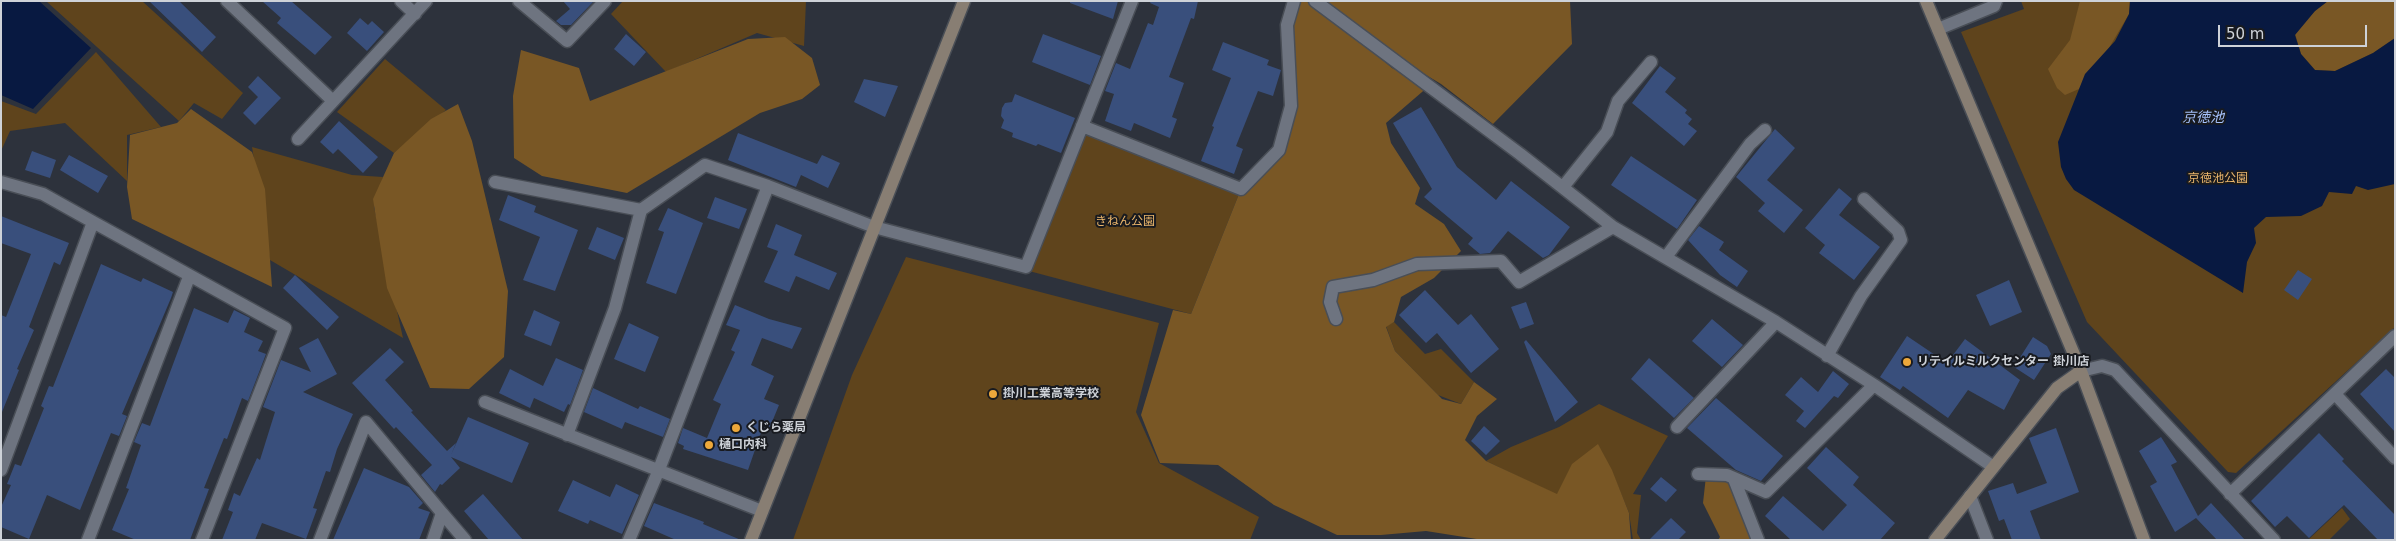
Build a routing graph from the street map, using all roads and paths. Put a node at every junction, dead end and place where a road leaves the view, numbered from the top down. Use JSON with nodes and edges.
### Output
{"nodes":[{"id":1,"x":227,"y":1,"type":"edge"},
{"id":2,"x":401,"y":1,"type":"edge"},
{"id":3,"x":426,"y":1,"type":"edge"},
{"id":4,"x":519,"y":1,"type":"edge"},
{"id":5,"x":605,"y":1,"type":"edge"},
{"id":6,"x":964,"y":1,"type":"edge"},
{"id":7,"x":1132,"y":1,"type":"edge"},
{"id":8,"x":1294,"y":1,"type":"edge"},
{"id":9,"x":1315,"y":1,"type":"edge"},
{"id":10,"x":1926,"y":1,"type":"edge"},
{"id":11,"x":1996,"y":1,"type":"edge"},
{"id":12,"x":415,"y":14,"type":"junction"},
{"id":13,"x":1938,"y":29,"type":"junction"},
{"id":14,"x":1651,"y":62,"type":"dead end"},
{"id":15,"x":333,"y":101,"type":"junction"},
{"id":16,"x":1082,"y":126,"type":"junction"},
{"id":17,"x":1766,"y":130,"type":"dead end"},
{"id":18,"x":298,"y":139,"type":"dead end"},
{"id":19,"x":1,"y":182,"type":"edge"},
{"id":20,"x":494,"y":182,"type":"dead end"},
{"id":21,"x":768,"y":186,"type":"junction"},
{"id":22,"x":1563,"y":187,"type":"junction"},
{"id":23,"x":1864,"y":199,"type":"dead end"},
{"id":24,"x":641,"y":210,"type":"junction"},
{"id":25,"x":93,"y":222,"type":"junction"},
{"id":26,"x":874,"y":227,"type":"junction"},
{"id":27,"x":1613,"y":227,"type":"junction"},
{"id":28,"x":1666,"y":257,"type":"junction"},
{"id":29,"x":189,"y":277,"type":"junction"},
{"id":30,"x":1336,"y":319,"type":"dead end"},
{"id":31,"x":1776,"y":322,"type":"junction"},
{"id":32,"x":2395,"y":336,"type":"edge"},
{"id":33,"x":1828,"y":356,"type":"junction"},
{"id":34,"x":2080,"y":371,"type":"junction"},
{"id":35,"x":1874,"y":385,"type":"junction"},
{"id":36,"x":2334,"y":394,"type":"junction"},
{"id":37,"x":485,"y":402,"type":"dead end"},
{"id":38,"x":1677,"y":426,"type":"dead end"},
{"id":39,"x":567,"y":435,"type":"junction"},
{"id":40,"x":2395,"y":458,"type":"edge"},
{"id":41,"x":1992,"y":466,"type":"junction"},
{"id":42,"x":1,"y":470,"type":"edge"},
{"id":43,"x":658,"y":472,"type":"junction"},
{"id":44,"x":1698,"y":474,"type":"dead end"},
{"id":45,"x":1734,"y":479,"type":"junction"},
{"id":46,"x":2230,"y":494,"type":"junction"},
{"id":47,"x":1970,"y":496,"type":"junction"},
{"id":48,"x":762,"y":511,"type":"junction"},
{"id":49,"x":442,"y":513,"type":"junction"},
{"id":50,"x":88,"y":540,"type":"edge"},
{"id":51,"x":202,"y":540,"type":"edge"},
{"id":52,"x":320,"y":540,"type":"edge"},
{"id":53,"x":433,"y":540,"type":"edge"},
{"id":54,"x":465,"y":540,"type":"edge"},
{"id":55,"x":629,"y":540,"type":"edge"},
{"id":56,"x":751,"y":540,"type":"edge"},
{"id":57,"x":1758,"y":540,"type":"edge"},
{"id":58,"x":1935,"y":540,"type":"edge"},
{"id":59,"x":1987,"y":540,"type":"edge"},
{"id":60,"x":2144,"y":540,"type":"edge"},
{"id":61,"x":2274,"y":540,"type":"edge"}],
"edges":[{"from":1,"to":15,"type":"street"},
{"from":2,"to":12,"type":"street"},
{"from":3,"to":12,"type":"street"},
{"from":4,"to":5,"type":"street"},
{"from":6,"to":26,"type":"street"},
{"from":7,"to":16,"type":"street"},
{"from":8,"to":16,"type":"street"},
{"from":9,"to":22,"type":"street"},
{"from":10,"to":13,"type":"street"},
{"from":11,"to":13,"type":"street"},
{"from":12,"to":15,"type":"street"},
{"from":13,"to":34,"type":"street"},
{"from":14,"to":22,"type":"street"},
{"from":15,"to":18,"type":"street"},
{"from":16,"to":26,"type":"street"},
{"from":17,"to":28,"type":"street"},
{"from":19,"to":25,"type":"street"},
{"from":20,"to":24,"type":"street"},
{"from":21,"to":24,"type":"street"},
{"from":21,"to":26,"type":"street"},
{"from":21,"to":43,"type":"street"},
{"from":22,"to":27,"type":"street"},
{"from":23,"to":33,"type":"street"},
{"from":24,"to":39,"type":"street"},
{"from":25,"to":29,"type":"street"},
{"from":25,"to":42,"type":"street"},
{"from":26,"to":48,"type":"street"},
{"from":27,"to":28,"type":"street"},
{"from":27,"to":30,"type":"street"},
{"from":28,"to":31,"type":"street"},
{"from":29,"to":50,"type":"street"},
{"from":29,"to":51,"type":"street"},
{"from":31,"to":33,"type":"street"},
{"from":31,"to":38,"type":"street"},
{"from":32,"to":36,"type":"street"},
{"from":33,"to":35,"type":"street"},
{"from":34,"to":41,"type":"street"},
{"from":34,"to":46,"type":"street"},
{"from":34,"to":60,"type":"street"},
{"from":35,"to":41,"type":"street"},
{"from":35,"to":45,"type":"street"},
{"from":36,"to":40,"type":"street"},
{"from":36,"to":46,"type":"street"},
{"from":37,"to":39,"type":"street"},
{"from":39,"to":43,"type":"street"},
{"from":41,"to":47,"type":"street"},
{"from":43,"to":48,"type":"street"},
{"from":43,"to":55,"type":"street"},
{"from":44,"to":45,"type":"street"},
{"from":45,"to":57,"type":"street"},
{"from":46,"to":61,"type":"street"},
{"from":47,"to":58,"type":"street"},
{"from":47,"to":59,"type":"street"},
{"from":48,"to":56,"type":"street"},
{"from":49,"to":52,"type":"street"},
{"from":49,"to":53,"type":"street"},
{"from":49,"to":54,"type":"street"}]}
